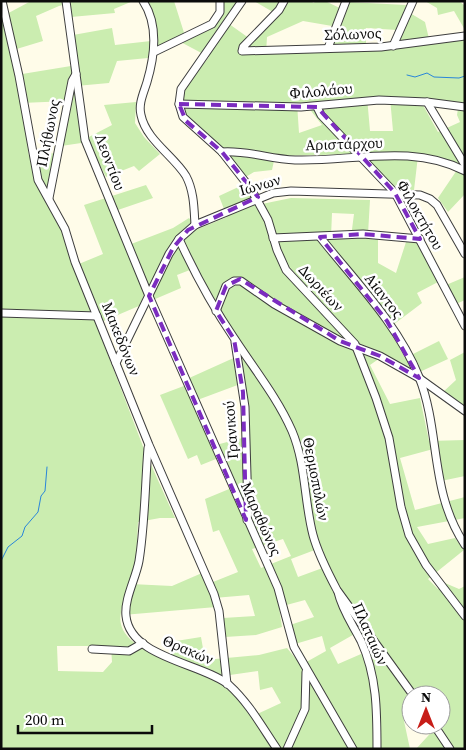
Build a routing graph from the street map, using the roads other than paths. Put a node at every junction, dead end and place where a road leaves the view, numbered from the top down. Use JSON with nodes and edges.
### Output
{"nodes":[{"id":1,"x":2,"y":1,"type":"edge"},
{"id":2,"x":59,"y":1,"type":"edge"},
{"id":3,"x":142,"y":1,"type":"edge"},
{"id":4,"x":220,"y":1,"type":"edge"},
{"id":5,"x":242,"y":1,"type":"edge"},
{"id":6,"x":284,"y":1,"type":"edge"},
{"id":7,"x":346,"y":1,"type":"edge"},
{"id":8,"x":413,"y":1,"type":"edge"},
{"id":9,"x":66,"y":4,"type":"edge"},
{"id":10,"x":464,"y":33,"type":"edge"},
{"id":11,"x":393,"y":46,"type":"junction"},
{"id":12,"x":328,"y":48,"type":"junction"},
{"id":13,"x":154,"y":52,"type":"junction"},
{"id":14,"x":76,"y":73,"type":"junction"},
{"id":15,"x":426,"y":102,"type":"junction"},
{"id":16,"x":179,"y":104,"type":"junction"},
{"id":17,"x":317,"y":107,"type":"junction"},
{"id":18,"x":465,"y":108,"type":"edge"},
{"id":19,"x":222,"y":152,"type":"junction"},
{"id":20,"x":360,"y":156,"type":"junction"},
{"id":21,"x":465,"y":165,"type":"edge"},
{"id":22,"x":465,"y":171,"type":"edge"},
{"id":23,"x":395,"y":193,"type":"junction"},
{"id":24,"x":257,"y":197,"type":"junction"},
{"id":25,"x":49,"y":198,"type":"junction"},
{"id":26,"x":195,"y":225,"type":"junction"},
{"id":27,"x":320,"y":237,"type":"junction"},
{"id":28,"x":273,"y":238,"type":"junction"},
{"id":29,"x":179,"y":239,"type":"junction"},
{"id":30,"x":420,"y":239,"type":"junction"},
{"id":31,"x":465,"y":254,"type":"edge"},
{"id":32,"x":149,"y":296,"type":"junction"},
{"id":33,"x":216,"y":311,"type":"junction"},
{"id":34,"x":1,"y":313,"type":"edge"},
{"id":35,"x":97,"y":316,"type":"junction"},
{"id":36,"x":465,"y":326,"type":"edge"},
{"id":37,"x":234,"y":339,"type":"junction"},
{"id":38,"x":356,"y":347,"type":"junction"},
{"id":39,"x":116,"y":363,"type":"junction"},
{"id":40,"x":419,"y":378,"type":"junction"},
{"id":41,"x":465,"y":411,"type":"edge"},
{"id":42,"x":148,"y":445,"type":"junction"},
{"id":43,"x":246,"y":520,"type":"junction"},
{"id":44,"x":462,"y":538,"type":"edge"},
{"id":45,"x":465,"y":545,"type":"edge"},
{"id":46,"x":337,"y":590,"type":"junction"},
{"id":47,"x":465,"y":616,"type":"edge"},
{"id":48,"x":143,"y":643,"type":"junction"},
{"id":49,"x":92,"y":650,"type":"dead end"},
{"id":50,"x":306,"y":669,"type":"junction"},
{"id":51,"x":227,"y":684,"type":"junction"},
{"id":52,"x":406,"y":685,"type":"edge"},
{"id":53,"x":441,"y":735,"type":"edge"},
{"id":54,"x":276,"y":749,"type":"edge"},
{"id":55,"x":287,"y":749,"type":"edge"},
{"id":56,"x":353,"y":749,"type":"edge"},
{"id":57,"x":377,"y":749,"type":"edge"},
{"id":58,"x":450,"y":749,"type":"edge"}],
"edges":[{"from":1,"to":25,"type":"street","name":"Μακεδόνων"},
{"from":2,"to":9,"type":"street"},
{"from":3,"to":13,"type":"street"},
{"from":4,"to":13,"type":"street"},
{"from":5,"to":16,"type":"street"},
{"from":6,"to":12,"type":"street","name":"Σόλωνος"},
{"from":7,"to":12,"type":"street"},
{"from":8,"to":11,"type":"street"},
{"from":9,"to":14,"type":"street","name":"Λεοντίου"},
{"from":10,"to":11,"type":"street","name":"Σόλωνος"},
{"from":11,"to":12,"type":"street","name":"Σόλωνος"},
{"from":13,"to":26,"type":"street"},
{"from":14,"to":25,"type":"street","name":"Πλήθωνος"},
{"from":14,"to":32,"type":"street","name":"Λεοντίου"},
{"from":15,"to":17,"type":"street","name":"Φιλολάου"},
{"from":15,"to":18,"type":"street","name":"Φιλολάου"},
{"from":15,"to":21,"type":"street"},
{"from":16,"to":17,"type":"street","name":"Φιλολάου"},
{"from":16,"to":19,"type":"street","name":"Δωριέων"},
{"from":17,"to":20,"type":"street","name":"Φιλοκτήτου"},
{"from":19,"to":20,"type":"street","name":"Αριστάρχου"},
{"from":19,"to":24,"type":"street","name":"Δωριέων"},
{"from":20,"to":22,"type":"street","name":"Αριστάρχου"},
{"from":20,"to":23,"type":"street","name":"Φιλοκτήτου"},
{"from":23,"to":24,"type":"street","name":"Ιώνων"},
{"from":23,"to":30,"type":"street","name":"Φιλοκτήτου"},
{"from":23,"to":31,"type":"street","name":"Ιώνων"},
{"from":24,"to":26,"type":"street","name":"Ιώνων"},
{"from":24,"to":28,"type":"street","name":"Δωριέων"},
{"from":25,"to":35,"type":"street","name":"Μακεδόνων"},
{"from":26,"to":29,"type":"street","name":"Ιώνων"},
{"from":27,"to":28,"type":"street"},
{"from":27,"to":30,"type":"street"},
{"from":27,"to":40,"type":"street","name":"Aiαντος"},
{"from":28,"to":38,"type":"street","name":"Δωριέων"},
{"from":29,"to":32,"type":"street","name":"Ιώνων"},
{"from":29,"to":33,"type":"street","name":"Θερμοπυλών"},
{"from":30,"to":36,"type":"street","name":"Φιλοκτήτου"},
{"from":32,"to":39,"type":"street","name":"Ιώνων"},
{"from":32,"to":43,"type":"street","name":"Μαραθώνος"},
{"from":33,"to":37,"type":"street","name":"Θερμοπυλών"},
{"from":33,"to":38,"type":"street"},
{"from":34,"to":35,"type":"street"},
{"from":35,"to":39,"type":"street","name":"Μακεδόνων"},
{"from":37,"to":43,"type":"street","name":"Γρανικού"},
{"from":37,"to":46,"type":"street","name":"Θερμοπυλών"},
{"from":38,"to":40,"type":"street"},
{"from":38,"to":47,"type":"street","name":"Δωριέων"},
{"from":39,"to":42,"type":"street","name":"Μακεδόνων"},
{"from":40,"to":41,"type":"street"},
{"from":40,"to":44,"type":"street"},
{"from":42,"to":48,"type":"street","name":"Θρακών"},
{"from":42,"to":51,"type":"street","name":"Μακεδόνων"},
{"from":43,"to":50,"type":"street","name":"Μαραθώνος"},
{"from":44,"to":45,"type":"street"},
{"from":46,"to":52,"type":"street","name":"Θερμοπυλών"},
{"from":46,"to":57,"type":"street","name":"Πλαταιών"},
{"from":48,"to":49,"type":"street"},
{"from":48,"to":51,"type":"street","name":"Θρακών"},
{"from":50,"to":55,"type":"street"},
{"from":50,"to":56,"type":"street","name":"Μαραθώνος"},
{"from":51,"to":54,"type":"street","name":"Θρακών"},
{"from":53,"to":58,"type":"street"}]}
